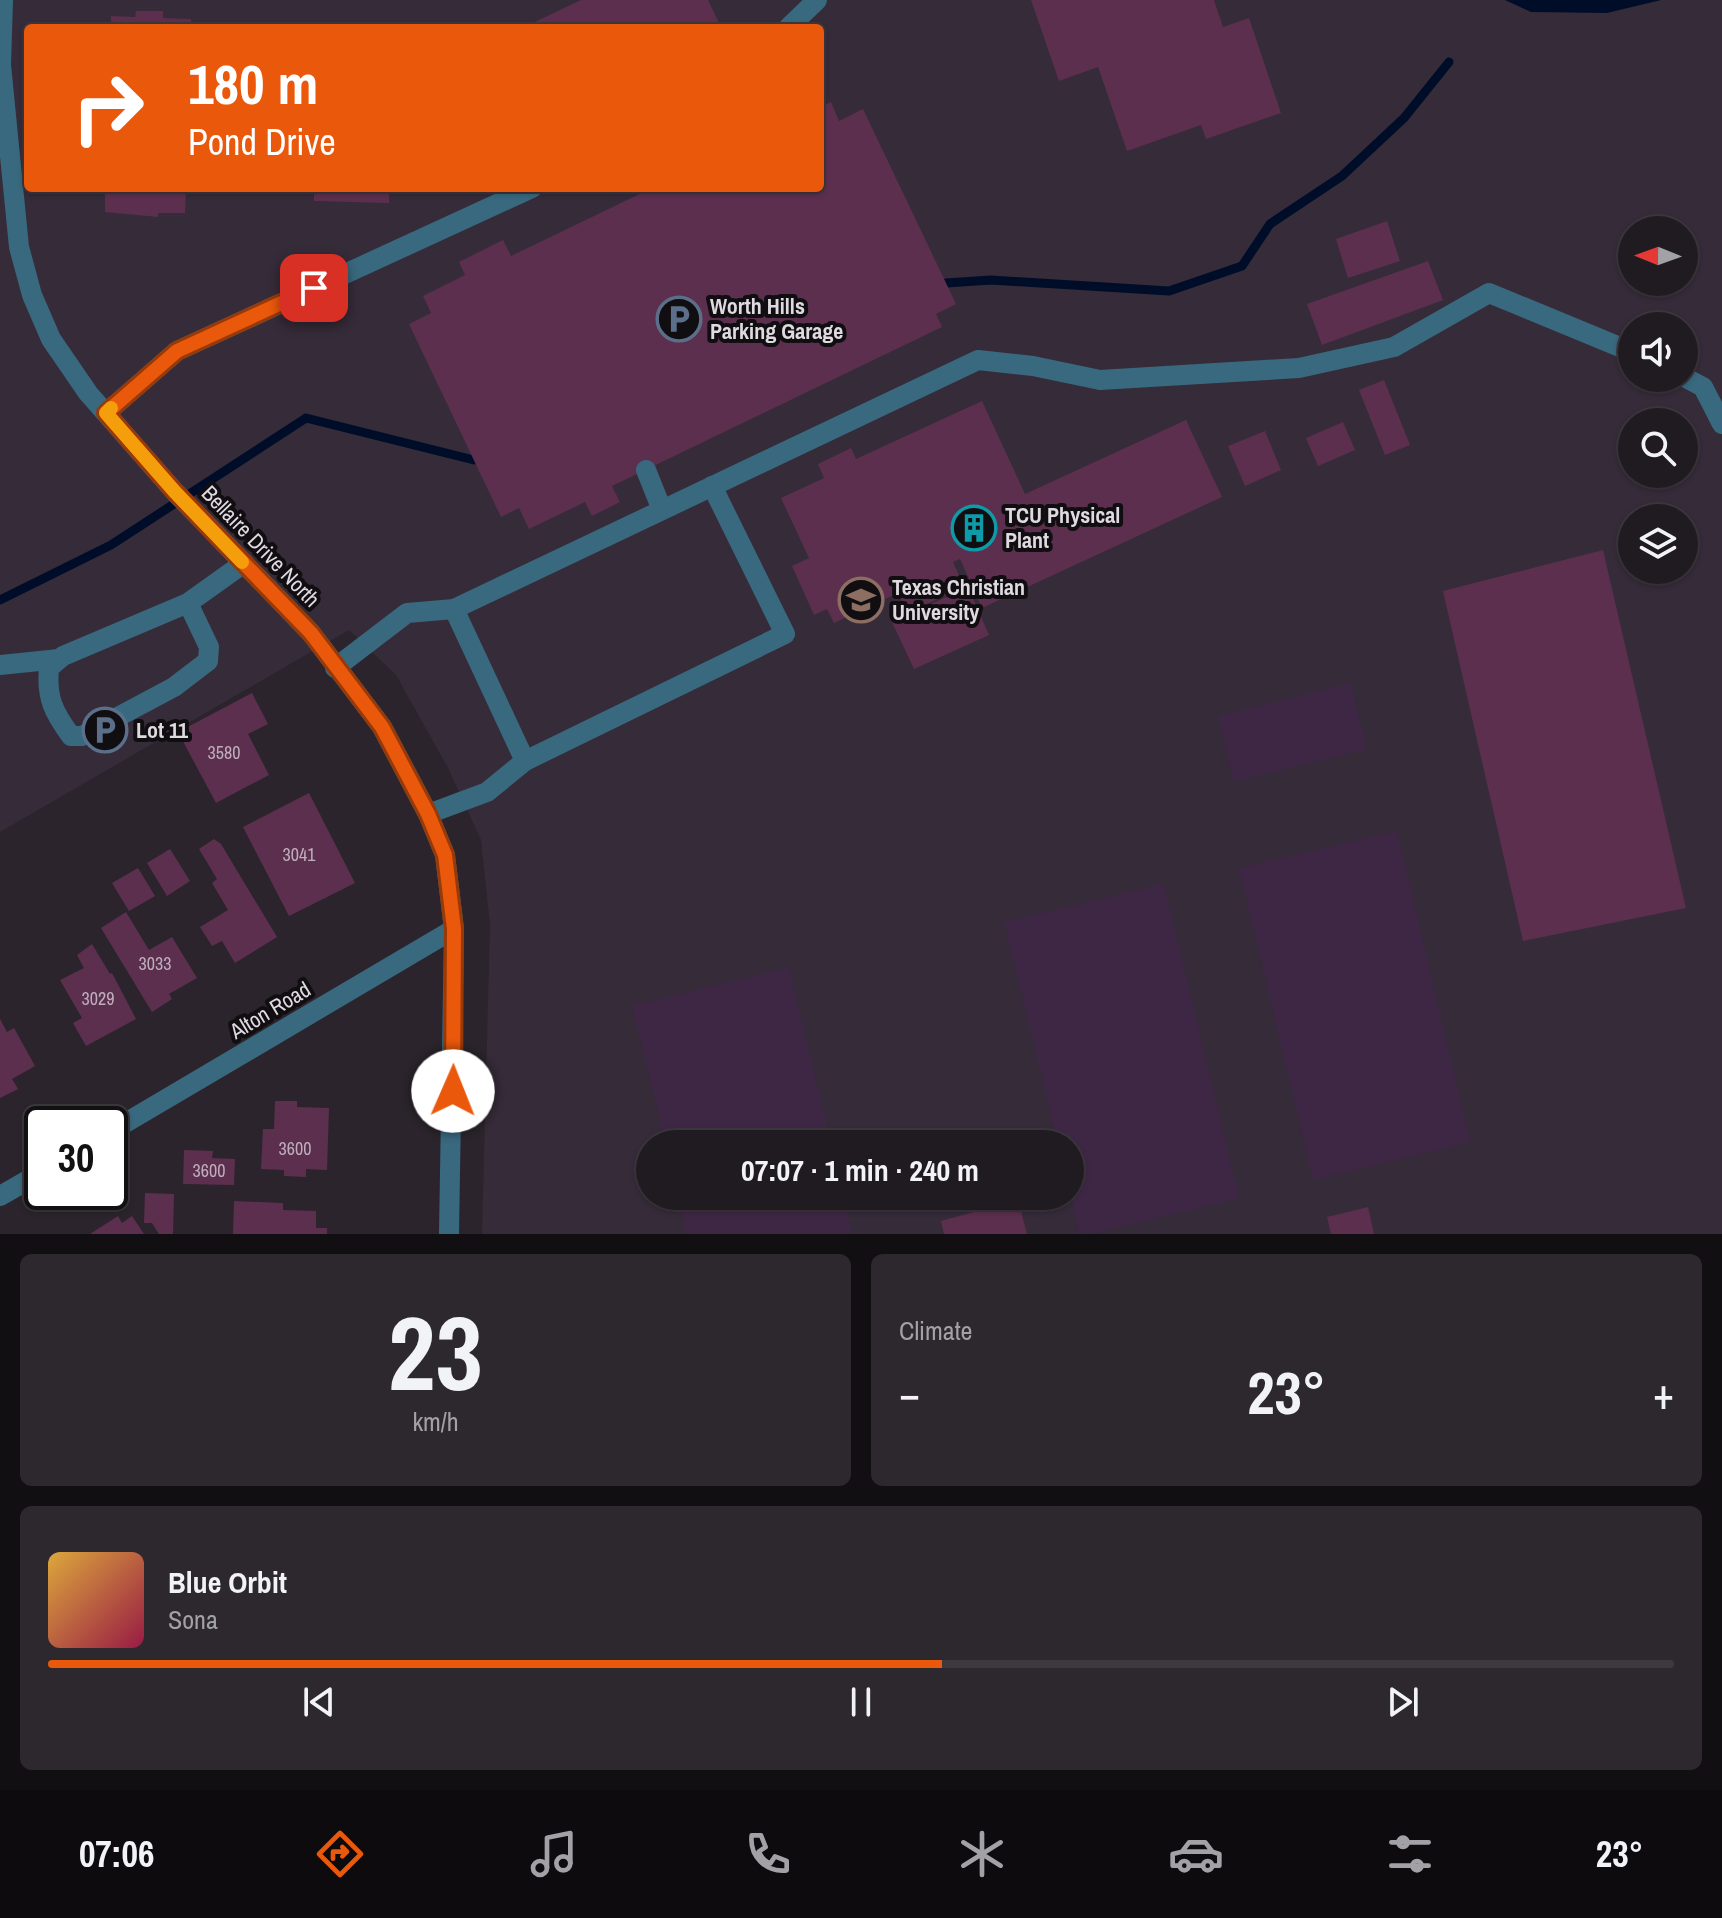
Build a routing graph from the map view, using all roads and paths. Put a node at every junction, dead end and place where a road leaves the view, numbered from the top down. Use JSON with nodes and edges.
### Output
{"nodes":[{"id":1,"x":3,"y":0,"type":"edge"},
{"id":2,"x":817,"y":0,"type":"edge"},
{"id":3,"x":792,"y":24,"type":"edge"},
{"id":4,"x":523,"y":192,"type":"edge"},
{"id":5,"x":1618,"y":346,"type":"edge"},
{"id":6,"x":1698,"y":384,"type":"edge"},
{"id":7,"x":106,"y":413,"type":"junction"},
{"id":8,"x":1722,"y":424,"type":"edge"},
{"id":9,"x":646,"y":470,"type":"dead end"},
{"id":10,"x":712,"y":486,"type":"junction"},
{"id":11,"x":662,"y":510,"type":"junction"},
{"id":12,"x":244,"y":563,"type":"junction"},
{"id":13,"x":188,"y":603,"type":"junction"},
{"id":14,"x":454,"y":609,"type":"junction"},
{"id":15,"x":59,"y":659,"type":"junction"},
{"id":16,"x":0,"y":665,"type":"edge"},
{"id":17,"x":335,"y":668,"type":"junction"},
{"id":18,"x":525,"y":761,"type":"junction"},
{"id":19,"x":428,"y":814,"type":"junction"},
{"id":20,"x":454,"y":929,"type":"junction"},
{"id":21,"x":128,"y":1121,"type":"edge"},
{"id":22,"x":24,"y":1182,"type":"edge"},
{"id":23,"x":0,"y":1196,"type":"edge"},
{"id":24,"x":449,"y":1234,"type":"edge"}],
"edges":[{"from":1,"to":7,"type":"street","name":"Bellaire Drive North"},
{"from":2,"to":3,"type":"street"},
{"from":4,"to":7,"type":"street"},
{"from":5,"to":10,"type":"street"},
{"from":6,"to":8,"type":"street"},
{"from":7,"to":12,"type":"street","name":"Bellaire Drive North"},
{"from":9,"to":11,"type":"street"},
{"from":10,"to":11,"type":"street"},
{"from":10,"to":18,"type":"street"},
{"from":11,"to":14,"type":"street"},
{"from":12,"to":13,"type":"street"},
{"from":12,"to":17,"type":"street","name":"Bellaire Drive North"},
{"from":13,"to":15,"type":"street"},
{"from":13,"to":15,"type":"street"},
{"from":14,"to":17,"type":"street"},
{"from":14,"to":18,"type":"street"},
{"from":15,"to":16,"type":"street"},
{"from":17,"to":19,"type":"street","name":"Bellaire Drive North"},
{"from":18,"to":19,"type":"street"},
{"from":19,"to":20,"type":"street","name":"Bellaire Drive North"},
{"from":20,"to":21,"type":"street","name":"Alton Road"},
{"from":20,"to":24,"type":"street","name":"Bellaire Drive North"},
{"from":22,"to":23,"type":"street"}]}
